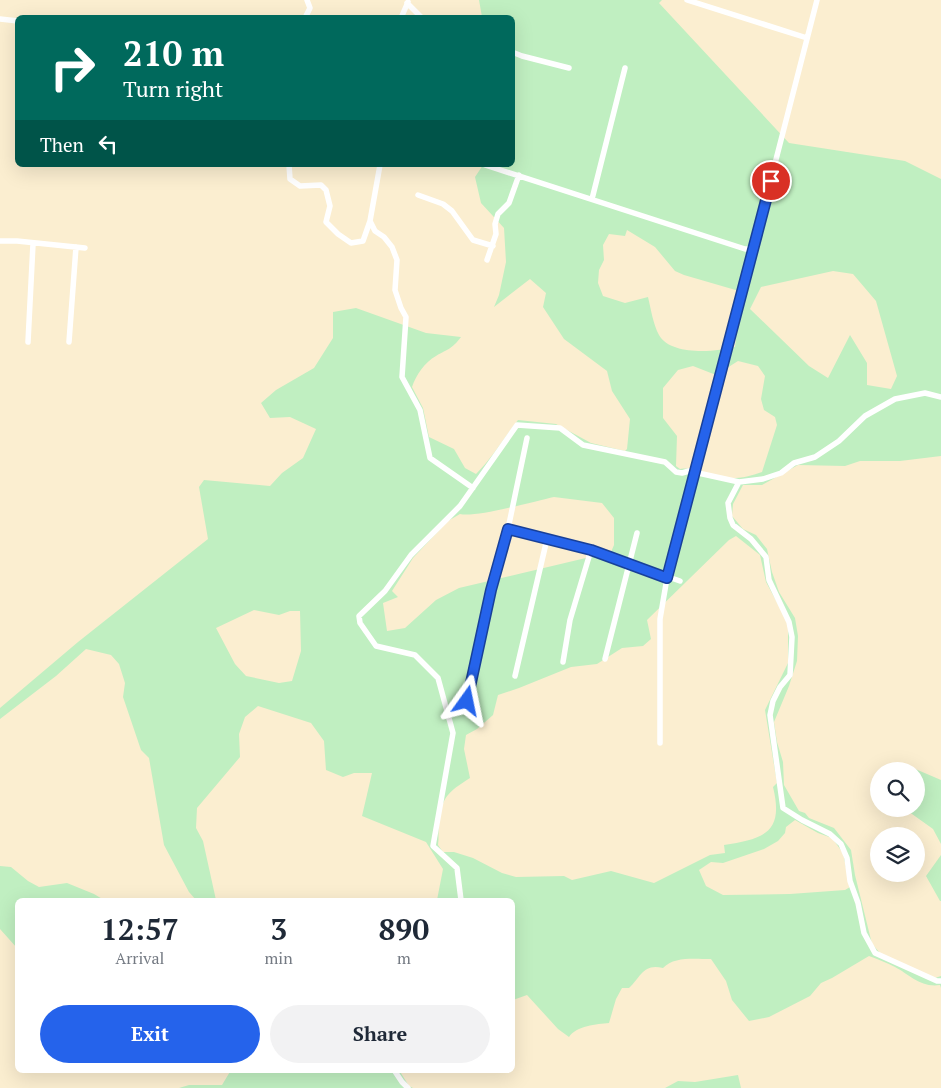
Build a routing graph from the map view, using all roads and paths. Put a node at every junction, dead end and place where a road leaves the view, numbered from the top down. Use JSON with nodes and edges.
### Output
{"nodes":[{"id":1,"x":307,"y":0,"type":"edge"},
{"id":2,"x":686,"y":0,"type":"edge"},
{"id":3,"x":817,"y":0,"type":"edge"},
{"id":4,"x":408,"y":2,"type":"edge"},
{"id":5,"x":306,"y":15,"type":"edge"},
{"id":6,"x":402,"y":15,"type":"edge"},
{"id":7,"x":419,"y":15,"type":"edge"},
{"id":8,"x":0,"y":19,"type":"edge"},
{"id":9,"x":15,"y":20,"type":"edge"},
{"id":10,"x":807,"y":38,"type":"junction"},
{"id":11,"x":515,"y":53,"type":"edge"},
{"id":12,"x":569,"y":68,"type":"dead end"},
{"id":13,"x":625,"y":68,"type":"dead end"},
{"id":14,"x":289,"y":167,"type":"edge"},
{"id":15,"x":380,"y":167,"type":"edge"},
{"id":16,"x":491,"y":167,"type":"edge"},
{"id":17,"x":519,"y":176,"type":"junction"},
{"id":18,"x":418,"y":195,"type":"dead end"},
{"id":19,"x":592,"y":199,"type":"junction"},
{"id":20,"x":370,"y":221,"type":"junction"},
{"id":21,"x":0,"y":241,"type":"edge"},
{"id":22,"x":33,"y":244,"type":"junction"},
{"id":23,"x":493,"y":246,"type":"junction"},
{"id":24,"x":76,"y":247,"type":"junction"},
{"id":25,"x":85,"y":248,"type":"dead end"},
{"id":26,"x":753,"y":249,"type":"junction"},
{"id":27,"x":487,"y":260,"type":"dead end"},
{"id":28,"x":28,"y":342,"type":"dead end"},
{"id":29,"x":68,"y":342,"type":"dead end"},
{"id":30,"x":941,"y":397,"type":"edge"},
{"id":31,"x":527,"y":438,"type":"dead end"},
{"id":32,"x":694,"y":472,"type":"junction"},
{"id":33,"x":740,"y":482,"type":"junction"},
{"id":34,"x":473,"y":488,"type":"junction"},
{"id":35,"x":508,"y":529,"type":"junction"},
{"id":36,"x":637,"y":533,"type":"dead end"},
{"id":37,"x":547,"y":539,"type":"junction"},
{"id":38,"x":591,"y":550,"type":"junction"},
{"id":39,"x":629,"y":564,"type":"junction"},
{"id":40,"x":667,"y":578,"type":"junction"},
{"id":41,"x":680,"y":581,"type":"dead end"},
{"id":42,"x":605,"y":659,"type":"dead end"},
{"id":43,"x":562,"y":662,"type":"dead end"},
{"id":44,"x":515,"y":676,"type":"dead end"},
{"id":45,"x":467,"y":701,"type":"dead end"},
{"id":46,"x":660,"y":744,"type":"dead end"},
{"id":47,"x":461,"y":898,"type":"edge"},
{"id":48,"x":941,"y":981,"type":"edge"},
{"id":49,"x":396,"y":1073,"type":"edge"},
{"id":50,"x":408,"y":1088,"type":"edge"}],
"edges":[{"from":1,"to":5,"type":"street"},
{"from":2,"to":10,"type":"street"},
{"from":3,"to":10,"type":"street"},
{"from":4,"to":6,"type":"street"},
{"from":4,"to":7,"type":"street"},
{"from":8,"to":9,"type":"street"},
{"from":10,"to":26,"type":"street"},
{"from":11,"to":12,"type":"street"},
{"from":13,"to":19,"type":"street"},
{"from":14,"to":20,"type":"street"},
{"from":15,"to":20,"type":"street"},
{"from":16,"to":17,"type":"street"},
{"from":17,"to":19,"type":"street"},
{"from":17,"to":23,"type":"street"},
{"from":18,"to":23,"type":"street"},
{"from":19,"to":26,"type":"street"},
{"from":20,"to":34,"type":"street"},
{"from":21,"to":22,"type":"street"},
{"from":22,"to":24,"type":"street"},
{"from":22,"to":28,"type":"street"},
{"from":23,"to":27,"type":"street"},
{"from":24,"to":25,"type":"street"},
{"from":24,"to":29,"type":"street"},
{"from":26,"to":32,"type":"street"},
{"from":30,"to":33,"type":"street"},
{"from":31,"to":35,"type":"street"},
{"from":32,"to":33,"type":"street"},
{"from":32,"to":34,"type":"street"},
{"from":32,"to":40,"type":"street"},
{"from":33,"to":48,"type":"street"},
{"from":34,"to":47,"type":"street"},
{"from":35,"to":37,"type":"street"},
{"from":35,"to":45,"type":"street"},
{"from":36,"to":39,"type":"street"},
{"from":37,"to":38,"type":"street"},
{"from":37,"to":44,"type":"street"},
{"from":38,"to":39,"type":"street"},
{"from":38,"to":43,"type":"street"},
{"from":39,"to":40,"type":"street"},
{"from":39,"to":42,"type":"street"},
{"from":40,"to":41,"type":"street"},
{"from":40,"to":46,"type":"street"},
{"from":49,"to":50,"type":"street"}]}
